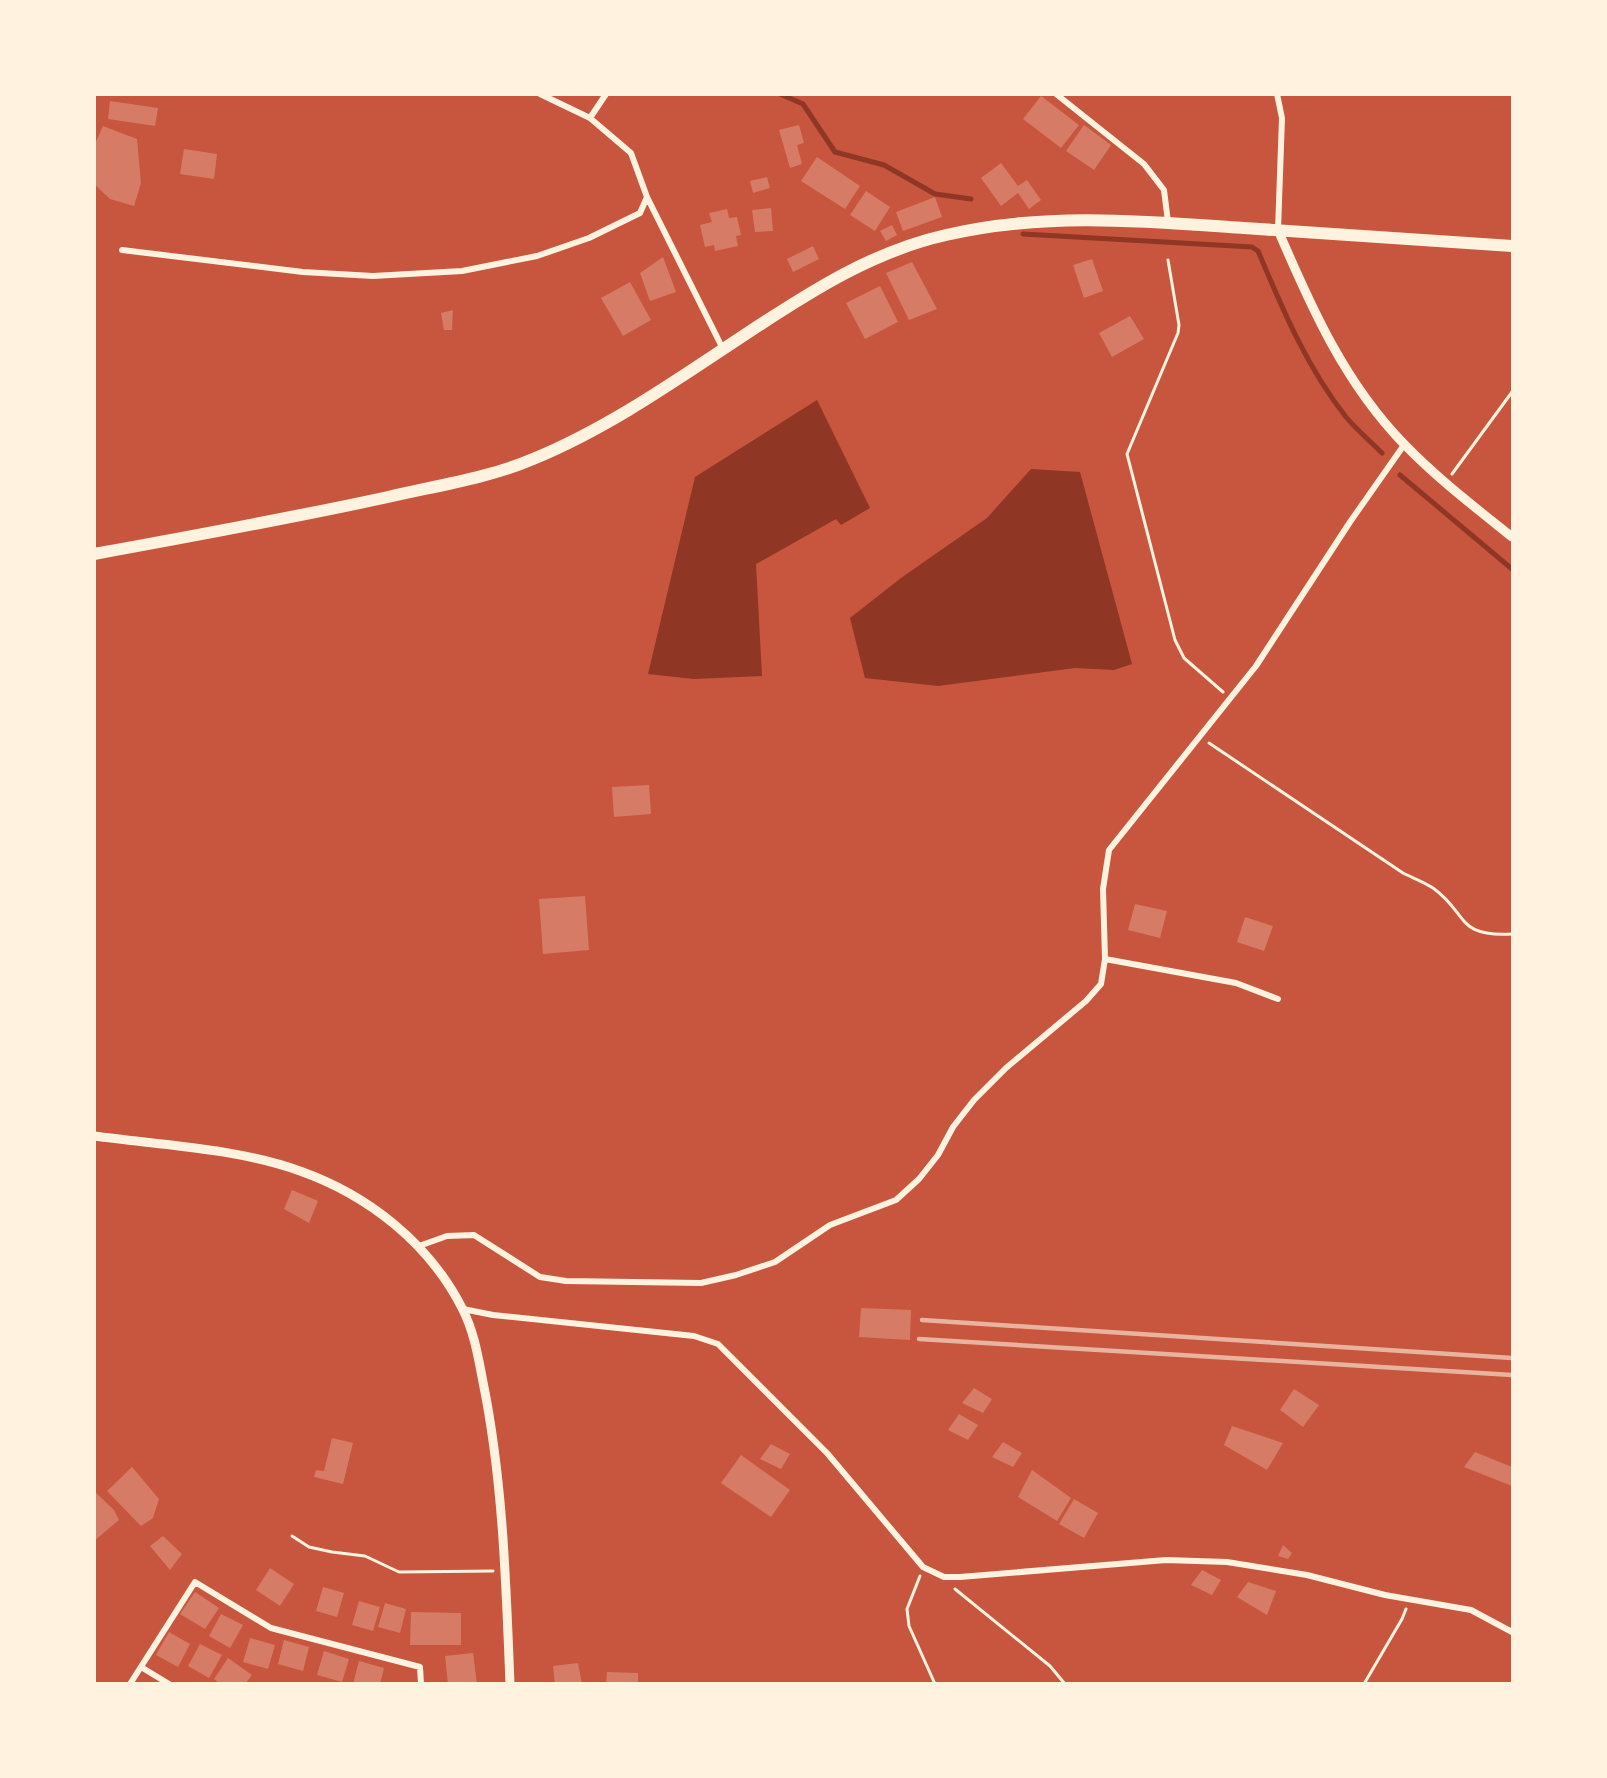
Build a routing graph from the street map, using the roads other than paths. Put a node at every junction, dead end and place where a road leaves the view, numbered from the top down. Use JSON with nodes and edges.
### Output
{"nodes":[{"id":1,"x":540,"y":94,"type":"edge"},
{"id":2,"x":606,"y":94,"type":"edge"},
{"id":3,"x":1056,"y":94,"type":"edge"},
{"id":4,"x":1277,"y":94,"type":"edge"},
{"id":5,"x":590,"y":118,"type":"junction"},
{"id":6,"x":647,"y":197,"type":"junction"},
{"id":7,"x":1168,"y":222,"type":"junction"},
{"id":8,"x":1278,"y":230,"type":"junction"},
{"id":9,"x":1512,"y":246,"type":"edge"},
{"id":10,"x":122,"y":250,"type":"dead end"},
{"id":11,"x":723,"y":350,"type":"junction"},
{"id":12,"x":1404,"y":445,"type":"junction"},
{"id":13,"x":1512,"y":537,"type":"edge"},
{"id":14,"x":94,"y":554,"type":"edge"},
{"id":15,"x":1105,"y":959,"type":"junction"},
{"id":16,"x":1278,"y":999,"type":"dead end"},
{"id":17,"x":94,"y":1136,"type":"edge"},
{"id":18,"x":419,"y":1246,"type":"junction"},
{"id":19,"x":463,"y":1309,"type":"junction"},
{"id":20,"x":1512,"y":1632,"type":"edge"},
{"id":21,"x":141,"y":1667,"type":"junction"},
{"id":22,"x":130,"y":1683,"type":"edge"},
{"id":23,"x":170,"y":1683,"type":"edge"},
{"id":24,"x":421,"y":1683,"type":"edge"},
{"id":25,"x":510,"y":1683,"type":"edge"}],
"edges":[{"from":1,"to":5,"type":"street"},
{"from":2,"to":5,"type":"street"},
{"from":3,"to":7,"type":"street"},
{"from":4,"to":8,"type":"street"},
{"from":5,"to":6,"type":"street"},
{"from":6,"to":10,"type":"street"},
{"from":6,"to":11,"type":"street"},
{"from":7,"to":8,"type":"main road"},
{"from":7,"to":11,"type":"main road"},
{"from":8,"to":9,"type":"main road"},
{"from":8,"to":12,"type":"street"},
{"from":11,"to":14,"type":"main road"},
{"from":12,"to":13,"type":"street"},
{"from":12,"to":15,"type":"street"},
{"from":15,"to":16,"type":"street"},
{"from":15,"to":18,"type":"street"},
{"from":17,"to":18,"type":"street"},
{"from":18,"to":19,"type":"street"},
{"from":19,"to":20,"type":"street"},
{"from":19,"to":25,"type":"street"},
{"from":21,"to":22,"type":"street"},
{"from":21,"to":23,"type":"street"},
{"from":21,"to":24,"type":"street"}]}
